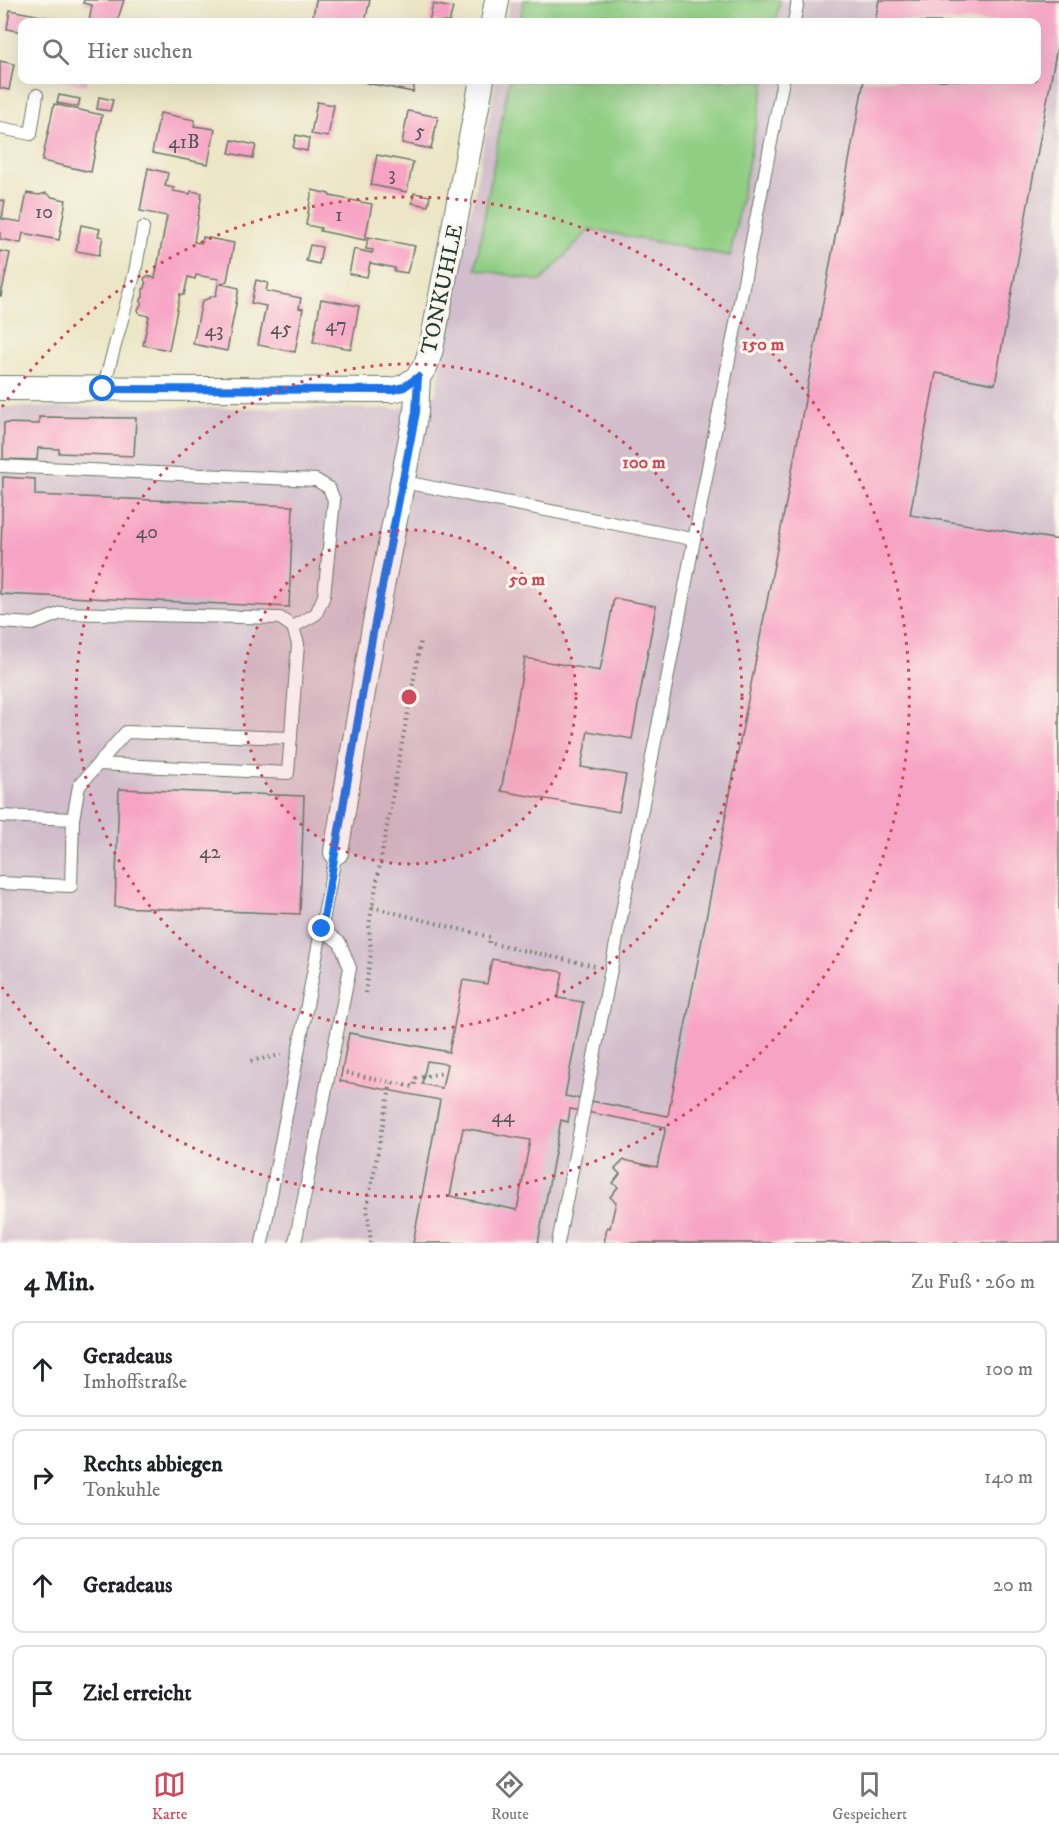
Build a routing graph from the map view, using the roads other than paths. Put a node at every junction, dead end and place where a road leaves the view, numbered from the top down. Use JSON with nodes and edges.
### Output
{"nodes":[{"id":1,"x":497,"y":0,"type":"edge"},
{"id":2,"x":798,"y":0,"type":"edge"},
{"id":3,"x":494,"y":18,"type":"edge"},
{"id":4,"x":795,"y":18,"type":"edge"},
{"id":5,"x":481,"y":84,"type":"edge"},
{"id":6,"x":782,"y":84,"type":"edge"},
{"id":7,"x":37,"y":95,"type":"dead end"},
{"id":8,"x":0,"y":128,"type":"edge"},
{"id":9,"x":143,"y":228,"type":"dead end"},
{"id":10,"x":418,"y":377,"type":"junction"},
{"id":11,"x":0,"y":388,"type":"edge"},
{"id":12,"x":103,"y":389,"type":"junction"},
{"id":13,"x":0,"y":466,"type":"edge"},
{"id":14,"x":404,"y":482,"type":"junction"},
{"id":15,"x":692,"y":539,"type":"junction"},
{"id":16,"x":0,"y":622,"type":"edge"},
{"id":17,"x":293,"y":627,"type":"junction"},
{"id":18,"x":291,"y":738,"type":"junction"},
{"id":19,"x":98,"y":764,"type":"junction"},
{"id":20,"x":0,"y":816,"type":"edge"},
{"id":21,"x":73,"y":819,"type":"junction"},
{"id":22,"x":336,"y":852,"type":"joint"},
{"id":23,"x":0,"y":883,"type":"edge"},
{"id":24,"x":322,"y":929,"type":"junction"},
{"id":25,"x":262,"y":1243,"type":"edge"},
{"id":26,"x":295,"y":1243,"type":"edge"},
{"id":27,"x":558,"y":1243,"type":"edge"}],
"edges":[{"from":1,"to":3,"type":"street"},
{"from":2,"to":4,"type":"lane"},
{"from":5,"to":10,"type":"street","name":"TONKUHLE"},
{"from":6,"to":15,"type":"lane"},
{"from":7,"to":8,"type":"lane"},
{"from":9,"to":12,"type":"lane"},
{"from":10,"to":12,"type":"street"},
{"from":10,"to":14,"type":"street","name":"TONKUHLE"},
{"from":11,"to":12,"type":"street"},
{"from":13,"to":17,"type":"lane"},
{"from":14,"to":15,"type":"lane"},
{"from":14,"to":22,"type":"street","name":"TONKUHLE"},
{"from":15,"to":27,"type":"lane"},
{"from":16,"to":17,"type":"lane"},
{"from":17,"to":18,"type":"lane"},
{"from":18,"to":19,"type":"lane"},
{"from":18,"to":19,"type":"lane"},
{"from":19,"to":21,"type":"lane"},
{"from":20,"to":21,"type":"lane"},
{"from":21,"to":23,"type":"lane"},
{"from":22,"to":24,"type":"lane"},
{"from":24,"to":25,"type":"lane"},
{"from":24,"to":26,"type":"lane"}]}
